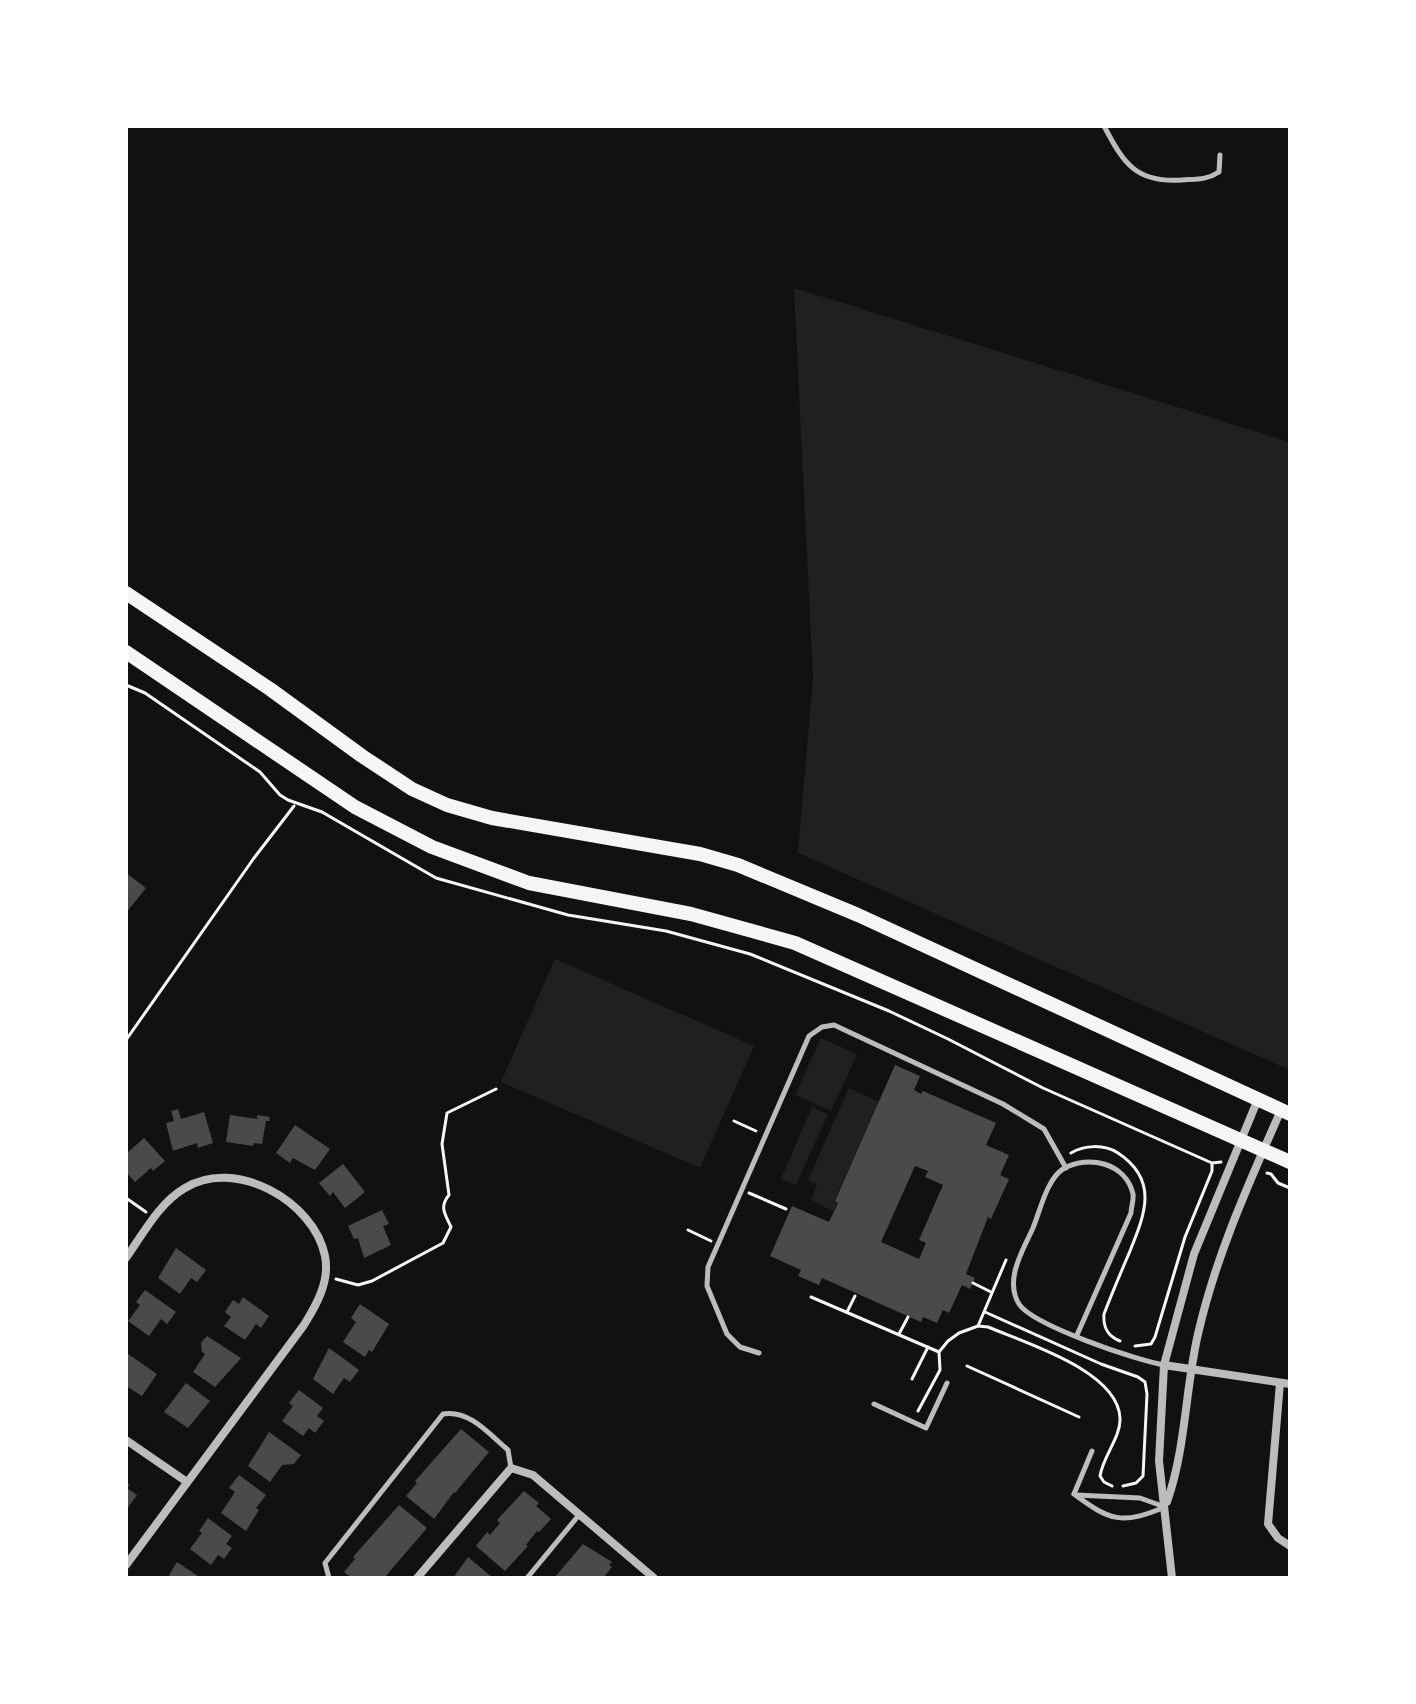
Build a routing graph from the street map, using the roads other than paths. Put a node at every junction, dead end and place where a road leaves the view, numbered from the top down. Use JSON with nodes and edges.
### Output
{"nodes":[{"id":1,"x":1104,"y":126,"type":"edge"},
{"id":2,"x":1220,"y":155,"type":"dead end"},
{"id":3,"x":126,"y":593,"type":"edge"},
{"id":4,"x":126,"y":652,"type":"edge"},
{"id":5,"x":1258,"y":1099,"type":"junction"},
{"id":6,"x":1286,"y":1112,"type":"edge"},
{"id":7,"x":1241,"y":1140,"type":"junction"},
{"id":8,"x":1263,"y":1151,"type":"junction"},
{"id":9,"x":1290,"y":1162,"type":"edge"},
{"id":10,"x":1066,"y":1168,"type":"junction"},
{"id":11,"x":126,"y":1258,"type":"edge"},
{"id":12,"x":1077,"y":1335,"type":"junction"},
{"id":13,"x":759,"y":1353,"type":"dead end"},
{"id":14,"x":1164,"y":1365,"type":"junction"},
{"id":15,"x":1191,"y":1370,"type":"junction"},
{"id":16,"x":947,"y":1383,"type":"dead end"},
{"id":17,"x":1285,"y":1383,"type":"edge"},
{"id":18,"x":874,"y":1404,"type":"dead end"},
{"id":19,"x":126,"y":1440,"type":"edge"},
{"id":20,"x":1092,"y":1451,"type":"dead end"},
{"id":21,"x":511,"y":1468,"type":"junction"},
{"id":22,"x":187,"y":1482,"type":"junction"},
{"id":23,"x":1074,"y":1494,"type":"junction"},
{"id":24,"x":1166,"y":1507,"type":"junction"},
{"id":25,"x":579,"y":1515,"type":"junction"},
{"id":26,"x":1290,"y":1546,"type":"edge"},
{"id":27,"x":126,"y":1565,"type":"edge"},
{"id":28,"x":643,"y":1568,"type":"junction"},
{"id":29,"x":329,"y":1578,"type":"edge"},
{"id":30,"x":417,"y":1578,"type":"edge"},
{"id":31,"x":527,"y":1578,"type":"edge"},
{"id":32,"x":635,"y":1578,"type":"edge"},
{"id":33,"x":654,"y":1578,"type":"edge"},
{"id":34,"x":1172,"y":1578,"type":"edge"}],
"edges":[{"from":1,"to":2,"type":"lane"},
{"from":3,"to":5,"type":"main road"},
{"from":4,"to":7,"type":"main road"},
{"from":5,"to":6,"type":"main road"},
{"from":5,"to":7,"type":"street"},
{"from":6,"to":8,"type":"street"},
{"from":7,"to":8,"type":"main road"},
{"from":7,"to":14,"type":"street"},
{"from":8,"to":9,"type":"main road"},
{"from":8,"to":15,"type":"street"},
{"from":10,"to":12,"type":"lane"},
{"from":10,"to":12,"type":"lane"},
{"from":10,"to":13,"type":"lane"},
{"from":11,"to":22,"type":"street"},
{"from":12,"to":14,"type":"lane"},
{"from":14,"to":15,"type":"street"},
{"from":14,"to":24,"type":"street"},
{"from":15,"to":17,"type":"street"},
{"from":15,"to":24,"type":"street"},
{"from":16,"to":18,"type":"lane"},
{"from":17,"to":26,"type":"street"},
{"from":19,"to":22,"type":"street"},
{"from":20,"to":23,"type":"lane"},
{"from":21,"to":25,"type":"street"},
{"from":21,"to":29,"type":"lane"},
{"from":21,"to":30,"type":"street"},
{"from":22,"to":27,"type":"street"},
{"from":23,"to":24,"type":"lane"},
{"from":23,"to":24,"type":"lane"},
{"from":24,"to":34,"type":"street"},
{"from":25,"to":28,"type":"street"},
{"from":25,"to":31,"type":"lane"},
{"from":28,"to":32,"type":"street"},
{"from":28,"to":33,"type":"street"}]}
